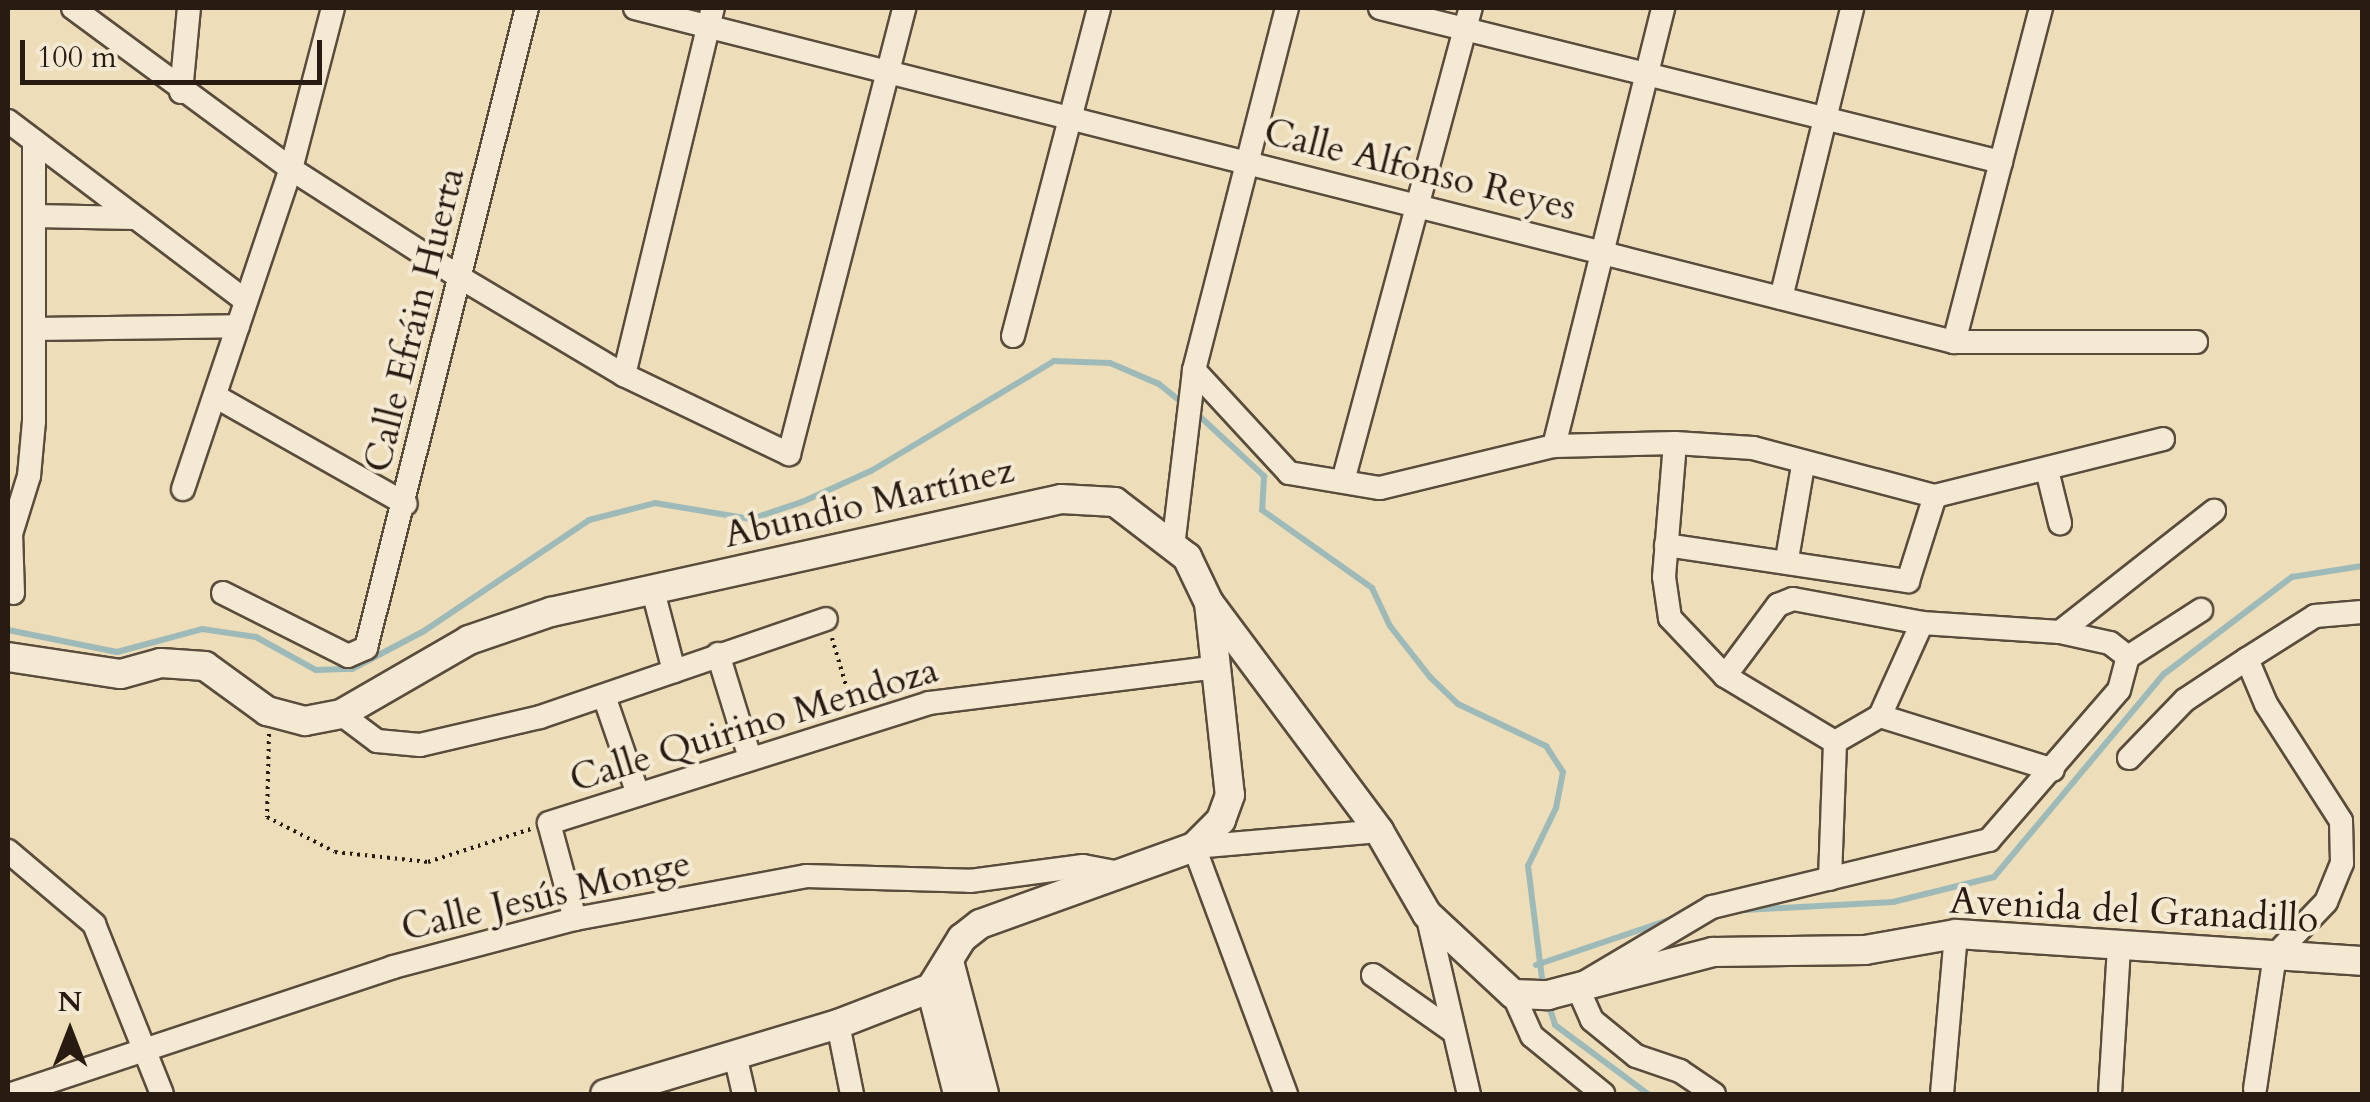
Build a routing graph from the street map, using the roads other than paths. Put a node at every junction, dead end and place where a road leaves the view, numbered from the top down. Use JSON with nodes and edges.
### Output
{"nodes":[{"id":1,"x":73,"y":8,"type":"edge"},
{"id":2,"x":189,"y":8,"type":"edge"},
{"id":3,"x":333,"y":8,"type":"edge"},
{"id":4,"x":527,"y":8,"type":"edge"},
{"id":5,"x":635,"y":8,"type":"edge"},
{"id":6,"x":904,"y":8,"type":"edge"},
{"id":7,"x":1099,"y":8,"type":"edge"},
{"id":8,"x":1287,"y":8,"type":"edge"},
{"id":9,"x":1380,"y":8,"type":"edge"},
{"id":10,"x":1663,"y":8,"type":"edge"},
{"id":11,"x":1852,"y":8,"type":"edge"},
{"id":12,"x":2041,"y":8,"type":"edge"},
{"id":13,"x":710,"y":17,"type":"edge"},
{"id":14,"x":1469,"y":18,"type":"edge"},
{"id":15,"x":890,"y":72,"type":"junction"},
{"id":16,"x":1646,"y":74,"type":"junction"},
{"id":17,"x":181,"y":92,"type":"junction"},
{"id":18,"x":1070,"y":118,"type":"junction"},
{"id":19,"x":1825,"y":118,"type":"junction"},
{"id":20,"x":8,"y":120,"type":"edge"},
{"id":21,"x":34,"y":141,"type":"junction"},
{"id":22,"x":2001,"y":162,"type":"junction"},
{"id":23,"x":1248,"y":163,"type":"junction"},
{"id":24,"x":291,"y":169,"type":"junction"},
{"id":25,"x":1422,"y":207,"type":"junction"},
{"id":26,"x":34,"y":216,"type":"junction"},
{"id":27,"x":135,"y":218,"type":"junction"},
{"id":28,"x":1602,"y":252,"type":"junction"},
{"id":29,"x":461,"y":278,"type":"junction"},
{"id":30,"x":1781,"y":298,"type":"junction"},
{"id":31,"x":246,"y":301,"type":"junction"},
{"id":32,"x":238,"y":326,"type":"junction"},
{"id":33,"x":34,"y":329,"type":"junction"},
{"id":34,"x":1013,"y":336,"type":"dead end"},
{"id":35,"x":1954,"y":342,"type":"junction"},
{"id":36,"x":2196,"y":342,"type":"dead end"},
{"id":37,"x":624,"y":375,"type":"junction"},
{"id":38,"x":1194,"y":375,"type":"junction"},
{"id":39,"x":215,"y":396,"type":"junction"},
{"id":40,"x":2164,"y":439,"type":"dead end"},
{"id":41,"x":1675,"y":443,"type":"junction"},
{"id":42,"x":1554,"y":446,"type":"junction"},
{"id":43,"x":1802,"y":464,"type":"junction"},
{"id":44,"x":2046,"y":470,"type":"junction"},
{"id":45,"x":18,"y":475,"type":"edge"},
{"id":46,"x":1343,"y":481,"type":"junction"},
{"id":47,"x":183,"y":490,"type":"dead end"},
{"id":48,"x":1935,"y":496,"type":"junction"},
{"id":49,"x":406,"y":504,"type":"junction"},
{"id":50,"x":2214,"y":511,"type":"dead end"},
{"id":51,"x":2060,"y":522,"type":"dead end"},
{"id":52,"x":1173,"y":547,"type":"junction"},
{"id":53,"x":1666,"y":549,"type":"junction"},
{"id":54,"x":1787,"y":560,"type":"junction"},
{"id":55,"x":653,"y":591,"type":"junction"},
{"id":56,"x":13,"y":593,"type":"dead end"},
{"id":57,"x":223,"y":593,"type":"dead end"},
{"id":58,"x":1209,"y":603,"type":"junction"},
{"id":59,"x":2201,"y":610,"type":"dead end"},
{"id":60,"x":2362,"y":612,"type":"edge"},
{"id":61,"x":826,"y":619,"type":"road end"},
{"id":62,"x":1922,"y":623,"type":"junction"},
{"id":63,"x":2060,"y":632,"type":"junction"},
{"id":64,"x":718,"y":654,"type":"junction"},
{"id":65,"x":2128,"y":656,"type":"junction"},
{"id":66,"x":8,"y":657,"type":"edge"},
{"id":67,"x":2247,"y":658,"type":"junction"},
{"id":68,"x":1218,"y":667,"type":"junction"},
{"id":69,"x":674,"y":671,"type":"junction"},
{"id":70,"x":1724,"y":676,"type":"junction"},
{"id":71,"x":604,"y":696,"type":"junction"},
{"id":72,"x":341,"y":714,"type":"junction"},
{"id":73,"x":1880,"y":716,"type":"junction"},
{"id":74,"x":1835,"y":742,"type":"junction"},
{"id":75,"x":750,"y":758,"type":"junction"},
{"id":76,"x":2129,"y":758,"type":"dead end"},
{"id":77,"x":2053,"y":770,"type":"junction"},
{"id":78,"x":638,"y":794,"type":"junction"},
{"id":79,"x":1379,"y":831,"type":"junction"},
{"id":80,"x":1194,"y":847,"type":"junction"},
{"id":81,"x":8,"y":852,"type":"edge"},
{"id":82,"x":1113,"y":872,"type":"junction"},
{"id":83,"x":1830,"y":879,"type":"junction"},
{"id":84,"x":1427,"y":914,"type":"junction"},
{"id":85,"x":576,"y":918,"type":"junction"},
{"id":86,"x":1956,"y":934,"type":"junction"},
{"id":87,"x":2119,"y":945,"type":"junction"},
{"id":88,"x":2275,"y":955,"type":"junction"},
{"id":89,"x":2362,"y":961,"type":"edge"},
{"id":90,"x":950,"y":965,"type":"junction"},
{"id":91,"x":1372,"y":975,"type":"dead end"},
{"id":92,"x":1577,"y":987,"type":"junction"},
{"id":93,"x":930,"y":988,"type":"junction"},
{"id":94,"x":1528,"y":994,"type":"junction"},
{"id":95,"x":838,"y":1024,"type":"junction"},
{"id":96,"x":1454,"y":1032,"type":"junction"},
{"id":97,"x":144,"y":1048,"type":"junction"},
{"id":98,"x":735,"y":1055,"type":"junction"},
{"id":99,"x":2255,"y":1089,"type":"dead end"},
{"id":100,"x":12,"y":1094,"type":"edge"},
{"id":101,"x":162,"y":1094,"type":"edge"},
{"id":102,"x":605,"y":1094,"type":"edge"},
{"id":103,"x":744,"y":1094,"type":"edge"},
{"id":104,"x":852,"y":1094,"type":"edge"},
{"id":105,"x":958,"y":1094,"type":"edge"},
{"id":106,"x":984,"y":1094,"type":"edge"},
{"id":107,"x":1286,"y":1094,"type":"edge"},
{"id":108,"x":1469,"y":1094,"type":"edge"},
{"id":109,"x":1603,"y":1094,"type":"edge"},
{"id":110,"x":1714,"y":1094,"type":"edge"},
{"id":111,"x":1942,"y":1094,"type":"edge"},
{"id":112,"x":2110,"y":1094,"type":"edge"}],
"edges":[{"from":1,"to":17,"type":"street"},
{"from":2,"to":17,"type":"street"},
{"from":3,"to":24,"type":"street"},
{"from":4,"to":29,"type":"street","name":"Calle Efráin Huerta"},
{"from":5,"to":13,"type":"street","name":"Calle Alfonso Reyes"},
{"from":6,"to":15,"type":"street"},
{"from":7,"to":18,"type":"street"},
{"from":8,"to":23,"type":"street"},
{"from":9,"to":14,"type":"street"},
{"from":10,"to":16,"type":"street"},
{"from":11,"to":19,"type":"street"},
{"from":12,"to":22,"type":"street"},
{"from":13,"to":15,"type":"street","name":"Calle Alfonso Reyes"},
{"from":13,"to":37,"type":"street"},
{"from":14,"to":16,"type":"street"},
{"from":14,"to":25,"type":"street"},
{"from":15,"to":18,"type":"street","name":"Calle Alfonso Reyes"},
{"from":15,"to":37,"type":"street"},
{"from":16,"to":19,"type":"street"},
{"from":16,"to":28,"type":"street"},
{"from":17,"to":24,"type":"street"},
{"from":18,"to":23,"type":"street","name":"Calle Alfonso Reyes"},
{"from":18,"to":34,"type":"street"},
{"from":19,"to":22,"type":"street"},
{"from":19,"to":30,"type":"street"},
{"from":20,"to":21,"type":"street"},
{"from":21,"to":26,"type":"street"},
{"from":21,"to":27,"type":"street"},
{"from":22,"to":35,"type":"street"},
{"from":23,"to":25,"type":"street","name":"Calle Alfonso Reyes"},
{"from":23,"to":38,"type":"street"},
{"from":24,"to":29,"type":"street"},
{"from":24,"to":31,"type":"street"},
{"from":25,"to":28,"type":"street","name":"Calle Alfonso Reyes"},
{"from":25,"to":46,"type":"street"},
{"from":26,"to":27,"type":"street"},
{"from":26,"to":33,"type":"street"},
{"from":27,"to":31,"type":"street"},
{"from":28,"to":30,"type":"street","name":"Calle Alfonso Reyes"},
{"from":28,"to":42,"type":"street"},
{"from":29,"to":37,"type":"street"},
{"from":29,"to":49,"type":"street","name":"Calle Efráin Huerta"},
{"from":30,"to":35,"type":"street","name":"Calle Alfonso Reyes"},
{"from":31,"to":32,"type":"street"},
{"from":32,"to":33,"type":"street"},
{"from":32,"to":39,"type":"street"},
{"from":33,"to":45,"type":"street"},
{"from":35,"to":36,"type":"street","name":"Calle Alfonso Reyes"},
{"from":38,"to":46,"type":"street"},
{"from":38,"to":52,"type":"street"},
{"from":39,"to":47,"type":"street"},
{"from":39,"to":49,"type":"street"},
{"from":40,"to":44,"type":"street"},
{"from":41,"to":42,"type":"street"},
{"from":41,"to":43,"type":"street"},
{"from":41,"to":53,"type":"street"},
{"from":42,"to":46,"type":"street"},
{"from":43,"to":48,"type":"street"},
{"from":43,"to":54,"type":"street"},
{"from":44,"to":48,"type":"street"},
{"from":44,"to":51,"type":"street"},
{"from":45,"to":56,"type":"street"},
{"from":48,"to":54,"type":"street"},
{"from":49,"to":57,"type":"street","name":"Calle Efráin Huerta"},
{"from":50,"to":63,"type":"street"},
{"from":52,"to":55,"type":"street","name":"Abundio Martínez"},
{"from":52,"to":58,"type":"street","name":"Abundio Martínez"},
{"from":53,"to":54,"type":"street"},
{"from":53,"to":70,"type":"street"},
{"from":55,"to":69,"type":"street"},
{"from":55,"to":72,"type":"street","name":"Abundio Martínez"},
{"from":58,"to":68,"type":"street","name":"Abundio Martínez"},
{"from":58,"to":79,"type":"street"},
{"from":59,"to":65,"type":"street"},
{"from":60,"to":67,"type":"street"},
{"from":61,"to":64,"type":"street"},
{"from":62,"to":63,"type":"street"},
{"from":62,"to":70,"type":"street"},
{"from":62,"to":73,"type":"street"},
{"from":63,"to":65,"type":"street"},
{"from":64,"to":69,"type":"street"},
{"from":64,"to":75,"type":"street"},
{"from":65,"to":77,"type":"street"},
{"from":66,"to":72,"type":"street","name":"Abundio Martínez"},
{"from":67,"to":76,"type":"street"},
{"from":67,"to":88,"type":"street"},
{"from":68,"to":75,"type":"street","name":"Calle Quirino Mendoza"},
{"from":68,"to":80,"type":"street","name":"Abundio Martínez"},
{"from":69,"to":71,"type":"street"},
{"from":70,"to":74,"type":"street"},
{"from":71,"to":72,"type":"street"},
{"from":71,"to":78,"type":"street"},
{"from":73,"to":74,"type":"street"},
{"from":73,"to":77,"type":"street"},
{"from":74,"to":83,"type":"street"},
{"from":75,"to":78,"type":"street","name":"Calle Quirino Mendoza"},
{"from":77,"to":83,"type":"street"},
{"from":78,"to":85,"type":"street","name":"Calle Quirino Mendoza"},
{"from":79,"to":80,"type":"street"},
{"from":79,"to":84,"type":"street"},
{"from":80,"to":82,"type":"street"},
{"from":80,"to":107,"type":"street"},
{"from":81,"to":97,"type":"street"},
{"from":82,"to":85,"type":"street","name":"Calle Jesús Monge"},
{"from":82,"to":90,"type":"street"},
{"from":83,"to":92,"type":"street"},
{"from":84,"to":94,"type":"street"},
{"from":84,"to":96,"type":"street"},
{"from":85,"to":97,"type":"street","name":"Calle Jesús Monge"},
{"from":86,"to":87,"type":"street","name":"Avenida del Granadillo"},
{"from":86,"to":92,"type":"street","name":"Avenida del Granadillo"},
{"from":86,"to":111,"type":"street"},
{"from":87,"to":88,"type":"street","name":"Avenida del Granadillo"},
{"from":87,"to":112,"type":"street"},
{"from":88,"to":89,"type":"street","name":"Avenida del Granadillo"},
{"from":88,"to":99,"type":"street"},
{"from":90,"to":93,"type":"street"},
{"from":90,"to":106,"type":"street"},
{"from":91,"to":96,"type":"street"},
{"from":92,"to":94,"type":"street","name":"Avenida del Granadillo"},
{"from":92,"to":110,"type":"street"},
{"from":93,"to":95,"type":"street"},
{"from":93,"to":105,"type":"street"},
{"from":94,"to":109,"type":"street"},
{"from":95,"to":98,"type":"street"},
{"from":95,"to":104,"type":"street"},
{"from":96,"to":108,"type":"street"},
{"from":97,"to":100,"type":"street","name":"Calle Jesús Monge"},
{"from":97,"to":101,"type":"street"},
{"from":98,"to":102,"type":"street"},
{"from":98,"to":103,"type":"street"}]}
